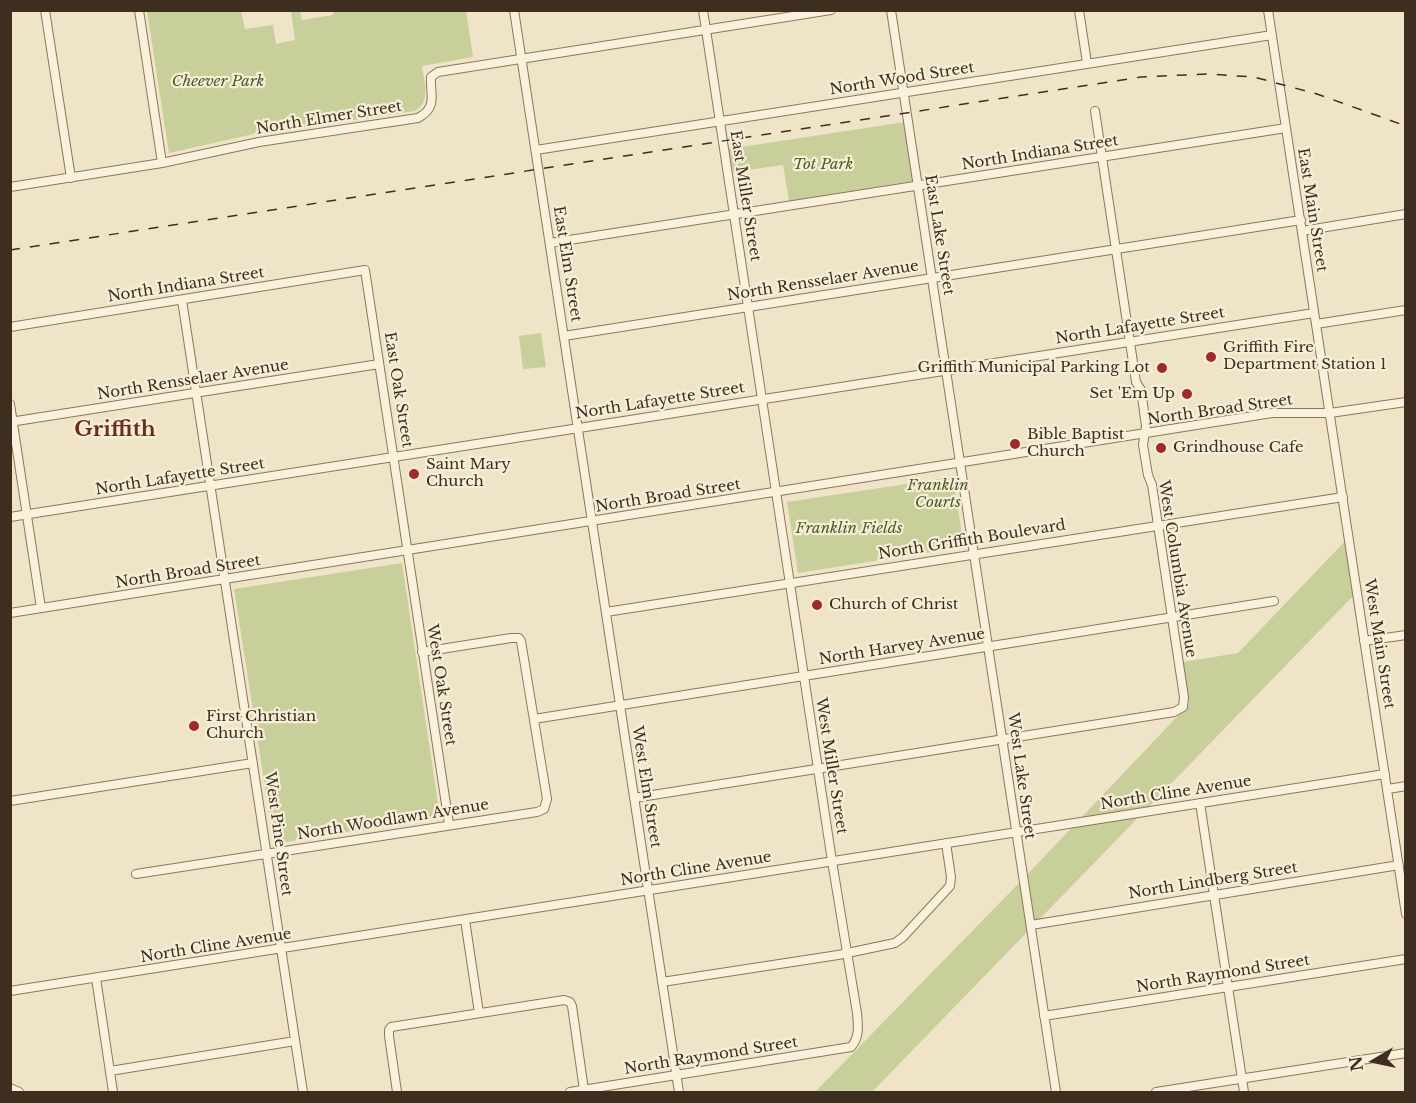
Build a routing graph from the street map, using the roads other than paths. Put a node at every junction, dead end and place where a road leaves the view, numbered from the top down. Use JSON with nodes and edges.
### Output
{"nodes":[{"id":1,"x":45,"y":10,"type":"edge"},
{"id":2,"x":139,"y":10,"type":"edge"},
{"id":3,"x":514,"y":10,"type":"edge"},
{"id":4,"x":703,"y":10,"type":"edge"},
{"id":5,"x":831,"y":10,"type":"edge"},
{"id":6,"x":891,"y":10,"type":"edge"},
{"id":7,"x":1079,"y":10,"type":"edge"},
{"id":8,"x":1268,"y":10,"type":"edge"},
{"id":9,"x":706,"y":30,"type":"junction"},
{"id":10,"x":1272,"y":35,"type":"junction"},
{"id":11,"x":522,"y":59,"type":"junction"},
{"id":12,"x":1088,"y":63,"type":"junction"},
{"id":13,"x":904,"y":92,"type":"junction"},
{"id":14,"x":1095,"y":111,"type":"dead end"},
{"id":15,"x":720,"y":121,"type":"junction"},
{"id":16,"x":1286,"y":128,"type":"junction"},
{"id":17,"x":536,"y":150,"type":"junction"},
{"id":18,"x":1102,"y":157,"type":"junction"},
{"id":19,"x":162,"y":164,"type":"junction"},
{"id":20,"x":70,"y":178,"type":"junction"},
{"id":21,"x":918,"y":185,"type":"junction"},
{"id":22,"x":10,"y":187,"type":"edge"},
{"id":23,"x":734,"y":214,"type":"junction"},
{"id":24,"x":1406,"y":214,"type":"edge"},
{"id":25,"x":1300,"y":220,"type":"junction"},
{"id":26,"x":1302,"y":231,"type":"junction"},
{"id":27,"x":550,"y":243,"type":"junction"},
{"id":28,"x":1116,"y":249,"type":"junction"},
{"id":29,"x":365,"y":270,"type":"joint"},
{"id":30,"x":932,"y":278,"type":"junction"},
{"id":31,"x":182,"y":300,"type":"junction"},
{"id":32,"x":748,"y":307,"type":"junction"},
{"id":33,"x":1406,"y":310,"type":"edge"},
{"id":34,"x":1314,"y":313,"type":"junction"},
{"id":35,"x":1316,"y":324,"type":"junction"},
{"id":36,"x":10,"y":327,"type":"edge"},
{"id":37,"x":564,"y":336,"type":"junction"},
{"id":38,"x":1130,"y":341,"type":"junction"},
{"id":39,"x":379,"y":364,"type":"junction"},
{"id":40,"x":946,"y":370,"type":"junction"},
{"id":41,"x":197,"y":393,"type":"junction"},
{"id":42,"x":762,"y":398,"type":"junction"},
{"id":43,"x":1406,"y":402,"type":"edge"},
{"id":44,"x":10,"y":404,"type":"edge"},
{"id":45,"x":1330,"y":413,"type":"junction"},
{"id":46,"x":12,"y":422,"type":"edge"},
{"id":47,"x":578,"y":428,"type":"junction"},
{"id":48,"x":1145,"y":434,"type":"junction"},
{"id":49,"x":395,"y":457,"type":"junction"},
{"id":50,"x":960,"y":463,"type":"junction"},
{"id":51,"x":211,"y":485,"type":"junction"},
{"id":52,"x":776,"y":492,"type":"junction"},
{"id":53,"x":1343,"y":496,"type":"junction"},
{"id":54,"x":27,"y":515,"type":"junction"},
{"id":55,"x":10,"y":517,"type":"edge"},
{"id":56,"x":592,"y":522,"type":"junction"},
{"id":57,"x":1158,"y":525,"type":"junction"},
{"id":58,"x":408,"y":550,"type":"junction"},
{"id":59,"x":974,"y":554,"type":"junction"},
{"id":60,"x":225,"y":579,"type":"junction"},
{"id":61,"x":790,"y":583,"type":"junction"},
{"id":62,"x":1274,"y":601,"type":"dead end"},
{"id":63,"x":41,"y":608,"type":"junction"},
{"id":64,"x":606,"y":612,"type":"junction"},
{"id":65,"x":10,"y":613,"type":"edge"},
{"id":66,"x":1172,"y":617,"type":"junction"},
{"id":67,"x":1406,"y":635,"type":"edge"},
{"id":68,"x":1364,"y":641,"type":"junction"},
{"id":69,"x":988,"y":647,"type":"junction"},
{"id":70,"x":422,"y":652,"type":"junction"},
{"id":71,"x":804,"y":676,"type":"junction"},
{"id":72,"x":620,"y":706,"type":"junction"},
{"id":73,"x":534,"y":719,"type":"junction"},
{"id":74,"x":1002,"y":740,"type":"junction"},
{"id":75,"x":254,"y":763,"type":"junction"},
{"id":76,"x":818,"y":769,"type":"junction"},
{"id":77,"x":1385,"y":774,"type":"junction"},
{"id":78,"x":1406,"y":786,"type":"edge"},
{"id":79,"x":1388,"y":789,"type":"junction"},
{"id":80,"x":634,"y":798,"type":"junction"},
{"id":81,"x":10,"y":801,"type":"edge"},
{"id":82,"x":1200,"y":803,"type":"junction"},
{"id":83,"x":449,"y":824,"type":"junction"},
{"id":84,"x":1016,"y":832,"type":"junction"},
{"id":85,"x":946,"y":843,"type":"junction"},
{"id":86,"x":267,"y":854,"type":"junction"},
{"id":87,"x":832,"y":861,"type":"junction"},
{"id":88,"x":1399,"y":865,"type":"junction"},
{"id":89,"x":136,"y":874,"type":"dead end"},
{"id":90,"x":649,"y":890,"type":"junction"},
{"id":91,"x":1214,"y":895,"type":"junction"},
{"id":92,"x":1406,"y":914,"type":"edge"},
{"id":93,"x":465,"y":920,"type":"junction"},
{"id":94,"x":1031,"y":925,"type":"junction"},
{"id":95,"x":281,"y":949,"type":"junction"},
{"id":96,"x":847,"y":952,"type":"junction"},
{"id":97,"x":1406,"y":958,"type":"edge"},
{"id":98,"x":96,"y":978,"type":"junction"},
{"id":99,"x":663,"y":982,"type":"junction"},
{"id":100,"x":1228,"y":987,"type":"junction"},
{"id":101,"x":10,"y":991,"type":"edge"},
{"id":102,"x":479,"y":1013,"type":"junction"},
{"id":103,"x":1044,"y":1016,"type":"junction"},
{"id":104,"x":296,"y":1041,"type":"junction"},
{"id":105,"x":855,"y":1042,"type":"joint"},
{"id":106,"x":1406,"y":1053,"type":"edge"},
{"id":107,"x":110,"y":1071,"type":"junction"},
{"id":108,"x":676,"y":1075,"type":"junction"},
{"id":109,"x":1242,"y":1079,"type":"junction"},
{"id":110,"x":10,"y":1088,"type":"edge"},
{"id":111,"x":584,"y":1090,"type":"junction"},
{"id":112,"x":19,"y":1092,"type":"edge"},
{"id":113,"x":113,"y":1092,"type":"edge"},
{"id":114,"x":303,"y":1092,"type":"edge"},
{"id":115,"x":397,"y":1092,"type":"edge"},
{"id":116,"x":570,"y":1092,"type":"edge"},
{"id":117,"x":679,"y":1092,"type":"edge"},
{"id":118,"x":1056,"y":1092,"type":"edge"},
{"id":119,"x":1156,"y":1092,"type":"edge"},
{"id":120,"x":1244,"y":1092,"type":"edge"}],
"edges":[{"from":1,"to":20,"type":"street"},
{"from":2,"to":19,"type":"street"},
{"from":3,"to":11,"type":"street","name":"East Elm Street"},
{"from":4,"to":9,"type":"street","name":"East Miller Street"},
{"from":5,"to":9,"type":"street","name":"North Elmer Street"},
{"from":6,"to":13,"type":"street","name":"East Lake Street"},
{"from":7,"to":12,"type":"street"},
{"from":8,"to":10,"type":"street","name":"East Main Street"},
{"from":9,"to":11,"type":"street","name":"North Elmer Street"},
{"from":9,"to":15,"type":"street","name":"East Miller Street"},
{"from":10,"to":12,"type":"street","name":"North Wood Street"},
{"from":10,"to":16,"type":"street","name":"East Main Street"},
{"from":11,"to":17,"type":"street","name":"East Elm Street"},
{"from":11,"to":19,"type":"street","name":"North Elmer Street"},
{"from":12,"to":13,"type":"street","name":"North Wood Street"},
{"from":13,"to":15,"type":"street","name":"North Wood Street"},
{"from":13,"to":21,"type":"street","name":"East Lake Street"},
{"from":14,"to":18,"type":"street","name":"West Columbia Avenue"},
{"from":15,"to":17,"type":"street","name":"North Wood Street"},
{"from":15,"to":23,"type":"street","name":"East Miller Street"},
{"from":16,"to":18,"type":"street","name":"North Indiana Street"},
{"from":16,"to":25,"type":"street","name":"East Main Street"},
{"from":17,"to":27,"type":"street","name":"East Elm Street"},
{"from":18,"to":21,"type":"street","name":"North Indiana Street"},
{"from":18,"to":28,"type":"street","name":"West Columbia Avenue"},
{"from":19,"to":20,"type":"street","name":"North Elmer Street"},
{"from":20,"to":22,"type":"street","name":"North Elmer Street"},
{"from":21,"to":23,"type":"street","name":"North Indiana Street"},
{"from":21,"to":30,"type":"street","name":"East Lake Street"},
{"from":23,"to":27,"type":"street","name":"North Indiana Street"},
{"from":23,"to":32,"type":"street","name":"East Miller Street"},
{"from":24,"to":26,"type":"street"},
{"from":25,"to":26,"type":"street","name":"East Main Street"},
{"from":25,"to":28,"type":"street","name":"North Rensselaer Avenue"},
{"from":26,"to":34,"type":"street","name":"East Main Street"},
{"from":27,"to":37,"type":"street","name":"East Elm Street"},
{"from":28,"to":30,"type":"street","name":"North Rensselaer Avenue"},
{"from":28,"to":38,"type":"street","name":"West Columbia Avenue"},
{"from":29,"to":31,"type":"street","name":"North Indiana Street"},
{"from":29,"to":39,"type":"street","name":"East Oak Street"},
{"from":30,"to":32,"type":"street","name":"North Rensselaer Avenue"},
{"from":30,"to":40,"type":"street","name":"East Lake Street"},
{"from":31,"to":36,"type":"street","name":"North Indiana Street"},
{"from":31,"to":41,"type":"street","name":"West Pine Street"},
{"from":32,"to":37,"type":"street","name":"North Rensselaer Avenue"},
{"from":32,"to":42,"type":"street","name":"East Miller Street"},
{"from":33,"to":35,"type":"street"},
{"from":34,"to":35,"type":"street","name":"East Main Street"},
{"from":34,"to":38,"type":"street","name":"North Lafayette Street"},
{"from":35,"to":45,"type":"street","name":"East Main Street"},
{"from":37,"to":47,"type":"street","name":"East Elm Street"},
{"from":38,"to":40,"type":"street","name":"North Lafayette Street"},
{"from":38,"to":48,"type":"street","name":"West Columbia Avenue"},
{"from":39,"to":41,"type":"street","name":"North Rensselaer Avenue"},
{"from":39,"to":49,"type":"street","name":"East Oak Street"},
{"from":40,"to":42,"type":"street","name":"North Lafayette Street"},
{"from":40,"to":50,"type":"street","name":"East Lake Street"},
{"from":41,"to":46,"type":"street","name":"North Rensselaer Avenue"},
{"from":41,"to":51,"type":"street","name":"West Pine Street"},
{"from":42,"to":47,"type":"street","name":"North Lafayette Street"},
{"from":42,"to":52,"type":"street","name":"East Miller Street"},
{"from":43,"to":45,"type":"street","name":"North Broad Street"},
{"from":44,"to":46,"type":"street"},
{"from":45,"to":48,"type":"street","name":"North Broad Street"},
{"from":45,"to":53,"type":"street","name":"West Main Street"},
{"from":46,"to":54,"type":"street"},
{"from":47,"to":49,"type":"street","name":"North Lafayette Street"},
{"from":47,"to":56,"type":"street","name":"East Elm Street"},
{"from":48,"to":50,"type":"street","name":"North Broad Street"},
{"from":48,"to":57,"type":"street","name":"West Columbia Avenue"},
{"from":49,"to":51,"type":"street","name":"North Lafayette Street"},
{"from":49,"to":58,"type":"street","name":"East Oak Street"},
{"from":50,"to":52,"type":"street","name":"North Broad Street"},
{"from":50,"to":59,"type":"street","name":"West Lake Street"},
{"from":51,"to":54,"type":"street","name":"North Lafayette Street"},
{"from":51,"to":60,"type":"street","name":"West Pine Street"},
{"from":52,"to":56,"type":"street","name":"North Broad Street"},
{"from":52,"to":61,"type":"street","name":"West Miller Street"},
{"from":53,"to":57,"type":"street","name":"North Griffith Boulevard"},
{"from":53,"to":68,"type":"street","name":"West Main Street"},
{"from":54,"to":55,"type":"street","name":"North Lafayette Street"},
{"from":54,"to":63,"type":"street"},
{"from":56,"to":58,"type":"street","name":"North Broad Street"},
{"from":56,"to":64,"type":"street","name":"West Elm Street"},
{"from":57,"to":59,"type":"street","name":"North Griffith Boulevard"},
{"from":57,"to":66,"type":"street","name":"West Columbia Avenue"},
{"from":58,"to":60,"type":"street","name":"North Broad Street"},
{"from":58,"to":70,"type":"street","name":"West Oak Street"},
{"from":59,"to":61,"type":"street","name":"North Griffith Boulevard"},
{"from":59,"to":69,"type":"street","name":"West Lake Street"},
{"from":60,"to":63,"type":"street","name":"North Broad Street"},
{"from":60,"to":75,"type":"street","name":"West Pine Street"},
{"from":61,"to":64,"type":"street","name":"North Griffith Boulevard"},
{"from":61,"to":71,"type":"street","name":"West Miller Street"},
{"from":62,"to":66,"type":"street","name":"North Harvey Avenue"},
{"from":63,"to":65,"type":"street","name":"North Broad Street"},
{"from":64,"to":72,"type":"street","name":"West Elm Street"},
{"from":66,"to":69,"type":"street","name":"North Harvey Avenue"},
{"from":66,"to":74,"type":"street","name":"West Columbia Avenue"},
{"from":67,"to":68,"type":"street"},
{"from":68,"to":77,"type":"street","name":"West Main Street"},
{"from":69,"to":71,"type":"street","name":"North Harvey Avenue"},
{"from":69,"to":74,"type":"street","name":"West Lake Street"},
{"from":70,"to":73,"type":"street"},
{"from":70,"to":83,"type":"street","name":"West Oak Street"},
{"from":71,"to":72,"type":"street","name":"North Harvey Avenue"},
{"from":71,"to":76,"type":"street","name":"West Miller Street"},
{"from":72,"to":73,"type":"street","name":"North Harvey Avenue"},
{"from":72,"to":80,"type":"street","name":"West Elm Street"},
{"from":73,"to":83,"type":"street","name":"North Woodlawn Avenue"},
{"from":74,"to":76,"type":"street"},
{"from":74,"to":84,"type":"street","name":"West Lake Street"},
{"from":75,"to":81,"type":"street"},
{"from":75,"to":86,"type":"street","name":"West Pine Street"},
{"from":76,"to":80,"type":"street"},
{"from":76,"to":87,"type":"street","name":"West Miller Street"},
{"from":77,"to":79,"type":"street","name":"West Main Street"},
{"from":77,"to":82,"type":"street","name":"North Cline Avenue"},
{"from":78,"to":79,"type":"street"},
{"from":79,"to":88,"type":"street","name":"West Main Street"},
{"from":80,"to":90,"type":"street","name":"West Elm Street"},
{"from":82,"to":84,"type":"street","name":"North Cline Avenue"},
{"from":82,"to":91,"type":"street"},
{"from":83,"to":86,"type":"street","name":"North Woodlawn Avenue"},
{"from":84,"to":85,"type":"street","name":"North Cline Avenue"},
{"from":84,"to":94,"type":"street","name":"West Lake Street"},
{"from":85,"to":87,"type":"street","name":"North Cline Avenue"},
{"from":85,"to":96,"type":"street"},
{"from":86,"to":89,"type":"street","name":"North Woodlawn Avenue"},
{"from":86,"to":95,"type":"street","name":"West Pine Street"},
{"from":87,"to":90,"type":"street","name":"North Cline Avenue"},
{"from":87,"to":96,"type":"street","name":"West Miller Street"},
{"from":88,"to":91,"type":"street","name":"North Lindberg Street"},
{"from":88,"to":92,"type":"street","name":"West Main Street"},
{"from":90,"to":93,"type":"street","name":"North Cline Avenue"},
{"from":90,"to":99,"type":"street","name":"West Elm Street"},
{"from":91,"to":94,"type":"street","name":"North Lindberg Street"},
{"from":91,"to":100,"type":"street"},
{"from":93,"to":95,"type":"street","name":"North Cline Avenue"},
{"from":93,"to":102,"type":"street"},
{"from":94,"to":103,"type":"street","name":"West Lake Street"},
{"from":95,"to":98,"type":"street","name":"North Cline Avenue"},
{"from":95,"to":104,"type":"street","name":"West Pine Street"},
{"from":96,"to":99,"type":"street"},
{"from":96,"to":105,"type":"street","name":"West Miller Street"},
{"from":97,"to":100,"type":"street","name":"North Raymond Street"},
{"from":98,"to":101,"type":"street","name":"North Cline Avenue"},
{"from":98,"to":107,"type":"street"},
{"from":99,"to":108,"type":"street","name":"West Elm Street"},
{"from":100,"to":103,"type":"street","name":"North Raymond Street"},
{"from":100,"to":109,"type":"street"},
{"from":102,"to":111,"type":"street"},
{"from":102,"to":115,"type":"street"},
{"from":103,"to":118,"type":"street","name":"West Lake Street"},
{"from":104,"to":107,"type":"street"},
{"from":104,"to":114,"type":"street","name":"West Pine Street"},
{"from":105,"to":108,"type":"street","name":"North Raymond Street"},
{"from":106,"to":109,"type":"street"},
{"from":107,"to":113,"type":"street"},
{"from":108,"to":111,"type":"street","name":"North Raymond Street"},
{"from":108,"to":117,"type":"street","name":"West Elm Street"},
{"from":109,"to":119,"type":"street"},
{"from":109,"to":120,"type":"street"},
{"from":110,"to":112,"type":"street"},
{"from":111,"to":116,"type":"street","name":"North Raymond Street"}]}
